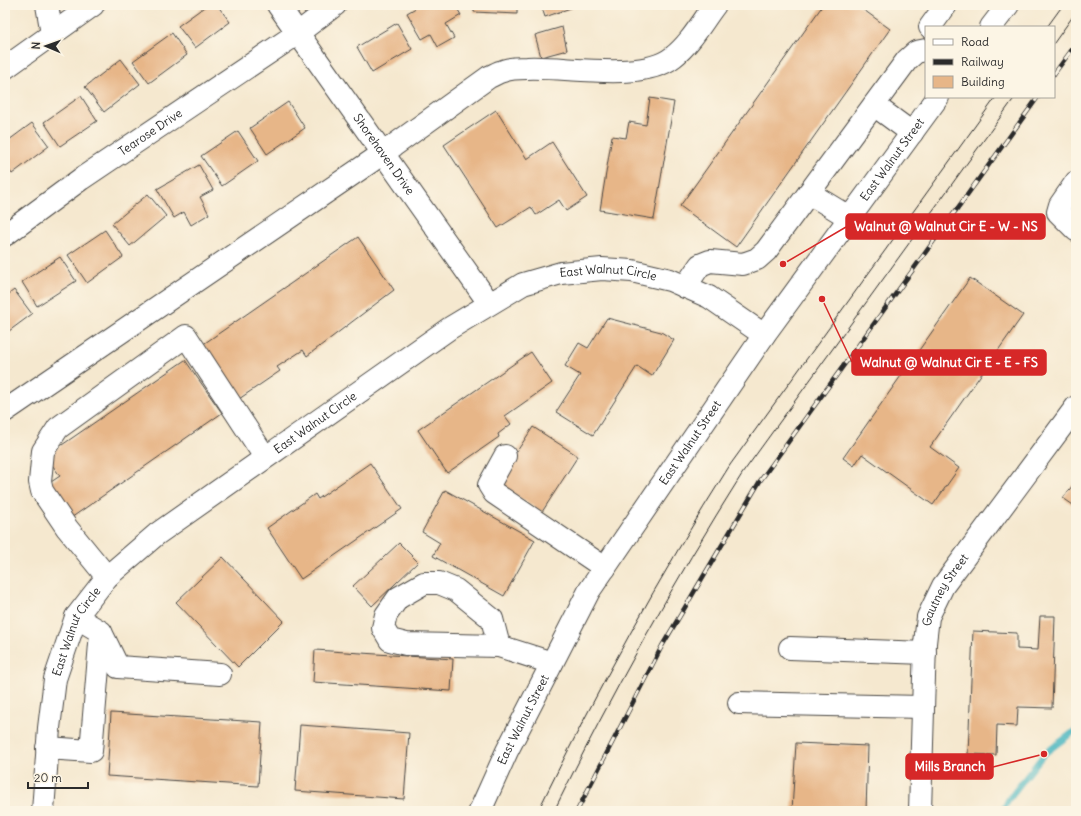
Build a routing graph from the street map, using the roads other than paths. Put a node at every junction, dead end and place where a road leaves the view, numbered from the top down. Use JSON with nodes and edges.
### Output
{"nodes":[{"id":1,"x":46,"y":5,"type":"edge"},
{"id":2,"x":93,"y":5,"type":"edge"},
{"id":3,"x":278,"y":5,"type":"edge"},
{"id":4,"x":335,"y":5,"type":"edge"},
{"id":5,"x":715,"y":5,"type":"edge"},
{"id":6,"x":946,"y":5,"type":"edge"},
{"id":7,"x":1004,"y":6,"type":"edge"},
{"id":8,"x":931,"y":26,"type":"edge"},
{"id":9,"x":992,"y":26,"type":"edge"},
{"id":10,"x":298,"y":33,"type":"junction"},
{"id":11,"x":52,"y":34,"type":"junction"},
{"id":12,"x":925,"y":35,"type":"edge"},
{"id":13,"x":916,"y":55,"type":"edge"},
{"id":14,"x":5,"y":68,"type":"edge"},
{"id":15,"x":937,"y":98,"type":"edge"},
{"id":16,"x":874,"y":105,"type":"junction"},
{"id":17,"x":912,"y":133,"type":"junction"},
{"id":18,"x":382,"y":154,"type":"junction"},
{"id":19,"x":1076,"y":182,"type":"edge"},
{"id":20,"x":809,"y":192,"type":"junction"},
{"id":21,"x":850,"y":218,"type":"junction"},
{"id":22,"x":1076,"y":230,"type":"edge"},
{"id":23,"x":5,"y":235,"type":"edge"},
{"id":24,"x":685,"y":287,"type":"junction"},
{"id":25,"x":489,"y":303,"type":"junction"},
{"id":26,"x":764,"y":335,"type":"junction"},
{"id":27,"x":1076,"y":407,"type":"edge"},
{"id":28,"x":5,"y":411,"type":"edge"},
{"id":29,"x":505,"y":456,"type":"dead end"},
{"id":30,"x":265,"y":458,"type":"junction"},
{"id":31,"x":605,"y":568,"type":"junction"},
{"id":32,"x":107,"y":577,"type":"junction"},
{"id":33,"x":76,"y":617,"type":"junction"},
{"id":34,"x":101,"y":632,"type":"junction"},
{"id":35,"x":499,"y":646,"type":"junction"},
{"id":36,"x":790,"y":648,"type":"dead end"},
{"id":37,"x":925,"y":653,"type":"junction"},
{"id":38,"x":552,"y":663,"type":"junction"},
{"id":39,"x":220,"y":674,"type":"dead end"},
{"id":40,"x":739,"y":703,"type":"dead end"},
{"id":41,"x":923,"y":707,"type":"junction"},
{"id":42,"x":47,"y":748,"type":"junction"},
{"id":43,"x":43,"y":811,"type":"edge"},
{"id":44,"x":480,"y":811,"type":"edge"},
{"id":45,"x":920,"y":811,"type":"edge"}],
"edges":[{"from":1,"to":11,"type":"street"},
{"from":2,"to":11,"type":"street"},
{"from":3,"to":10,"type":"street","name":"Shorehaven Drive"},
{"from":4,"to":10,"type":"street","name":"Tearose Drive"},
{"from":5,"to":18,"type":"street"},
{"from":6,"to":8,"type":"street"},
{"from":7,"to":9,"type":"street"},
{"from":10,"to":18,"type":"street","name":"Shorehaven Drive"},
{"from":10,"to":23,"type":"street","name":"Tearose Drive"},
{"from":11,"to":14,"type":"street"},
{"from":12,"to":13,"type":"street"},
{"from":13,"to":16,"type":"street"},
{"from":15,"to":17,"type":"street","name":"East Walnut Street"},
{"from":16,"to":17,"type":"street"},
{"from":16,"to":20,"type":"street"},
{"from":17,"to":21,"type":"street","name":"East Walnut Street"},
{"from":18,"to":25,"type":"street","name":"Shorehaven Drive"},
{"from":18,"to":28,"type":"street"},
{"from":19,"to":22,"type":"street"},
{"from":20,"to":21,"type":"street"},
{"from":20,"to":24,"type":"street"},
{"from":21,"to":26,"type":"street","name":"East Walnut Street"},
{"from":24,"to":25,"type":"street","name":"East Walnut Circle"},
{"from":24,"to":26,"type":"street","name":"East Walnut Circle"},
{"from":25,"to":30,"type":"street","name":"East Walnut Circle"},
{"from":26,"to":31,"type":"street","name":"East Walnut Street"},
{"from":27,"to":37,"type":"street","name":"Gautney Street"},
{"from":29,"to":31,"type":"street"},
{"from":30,"to":32,"type":"street","name":"East Walnut Circle"},
{"from":30,"to":32,"type":"street"},
{"from":31,"to":38,"type":"street","name":"East Walnut Street"},
{"from":32,"to":33,"type":"street","name":"East Walnut Circle"},
{"from":33,"to":34,"type":"street"},
{"from":33,"to":42,"type":"street","name":"East Walnut Circle"},
{"from":34,"to":39,"type":"street"},
{"from":34,"to":42,"type":"street"},
{"from":35,"to":35,"type":"street"},
{"from":35,"to":38,"type":"street"},
{"from":36,"to":37,"type":"street"},
{"from":37,"to":41,"type":"street","name":"Gautney Street"},
{"from":38,"to":44,"type":"street","name":"East Walnut Street"},
{"from":40,"to":41,"type":"street"},
{"from":41,"to":45,"type":"street","name":"Gautney Street"},
{"from":42,"to":43,"type":"street","name":"East Walnut Circle"}]}
